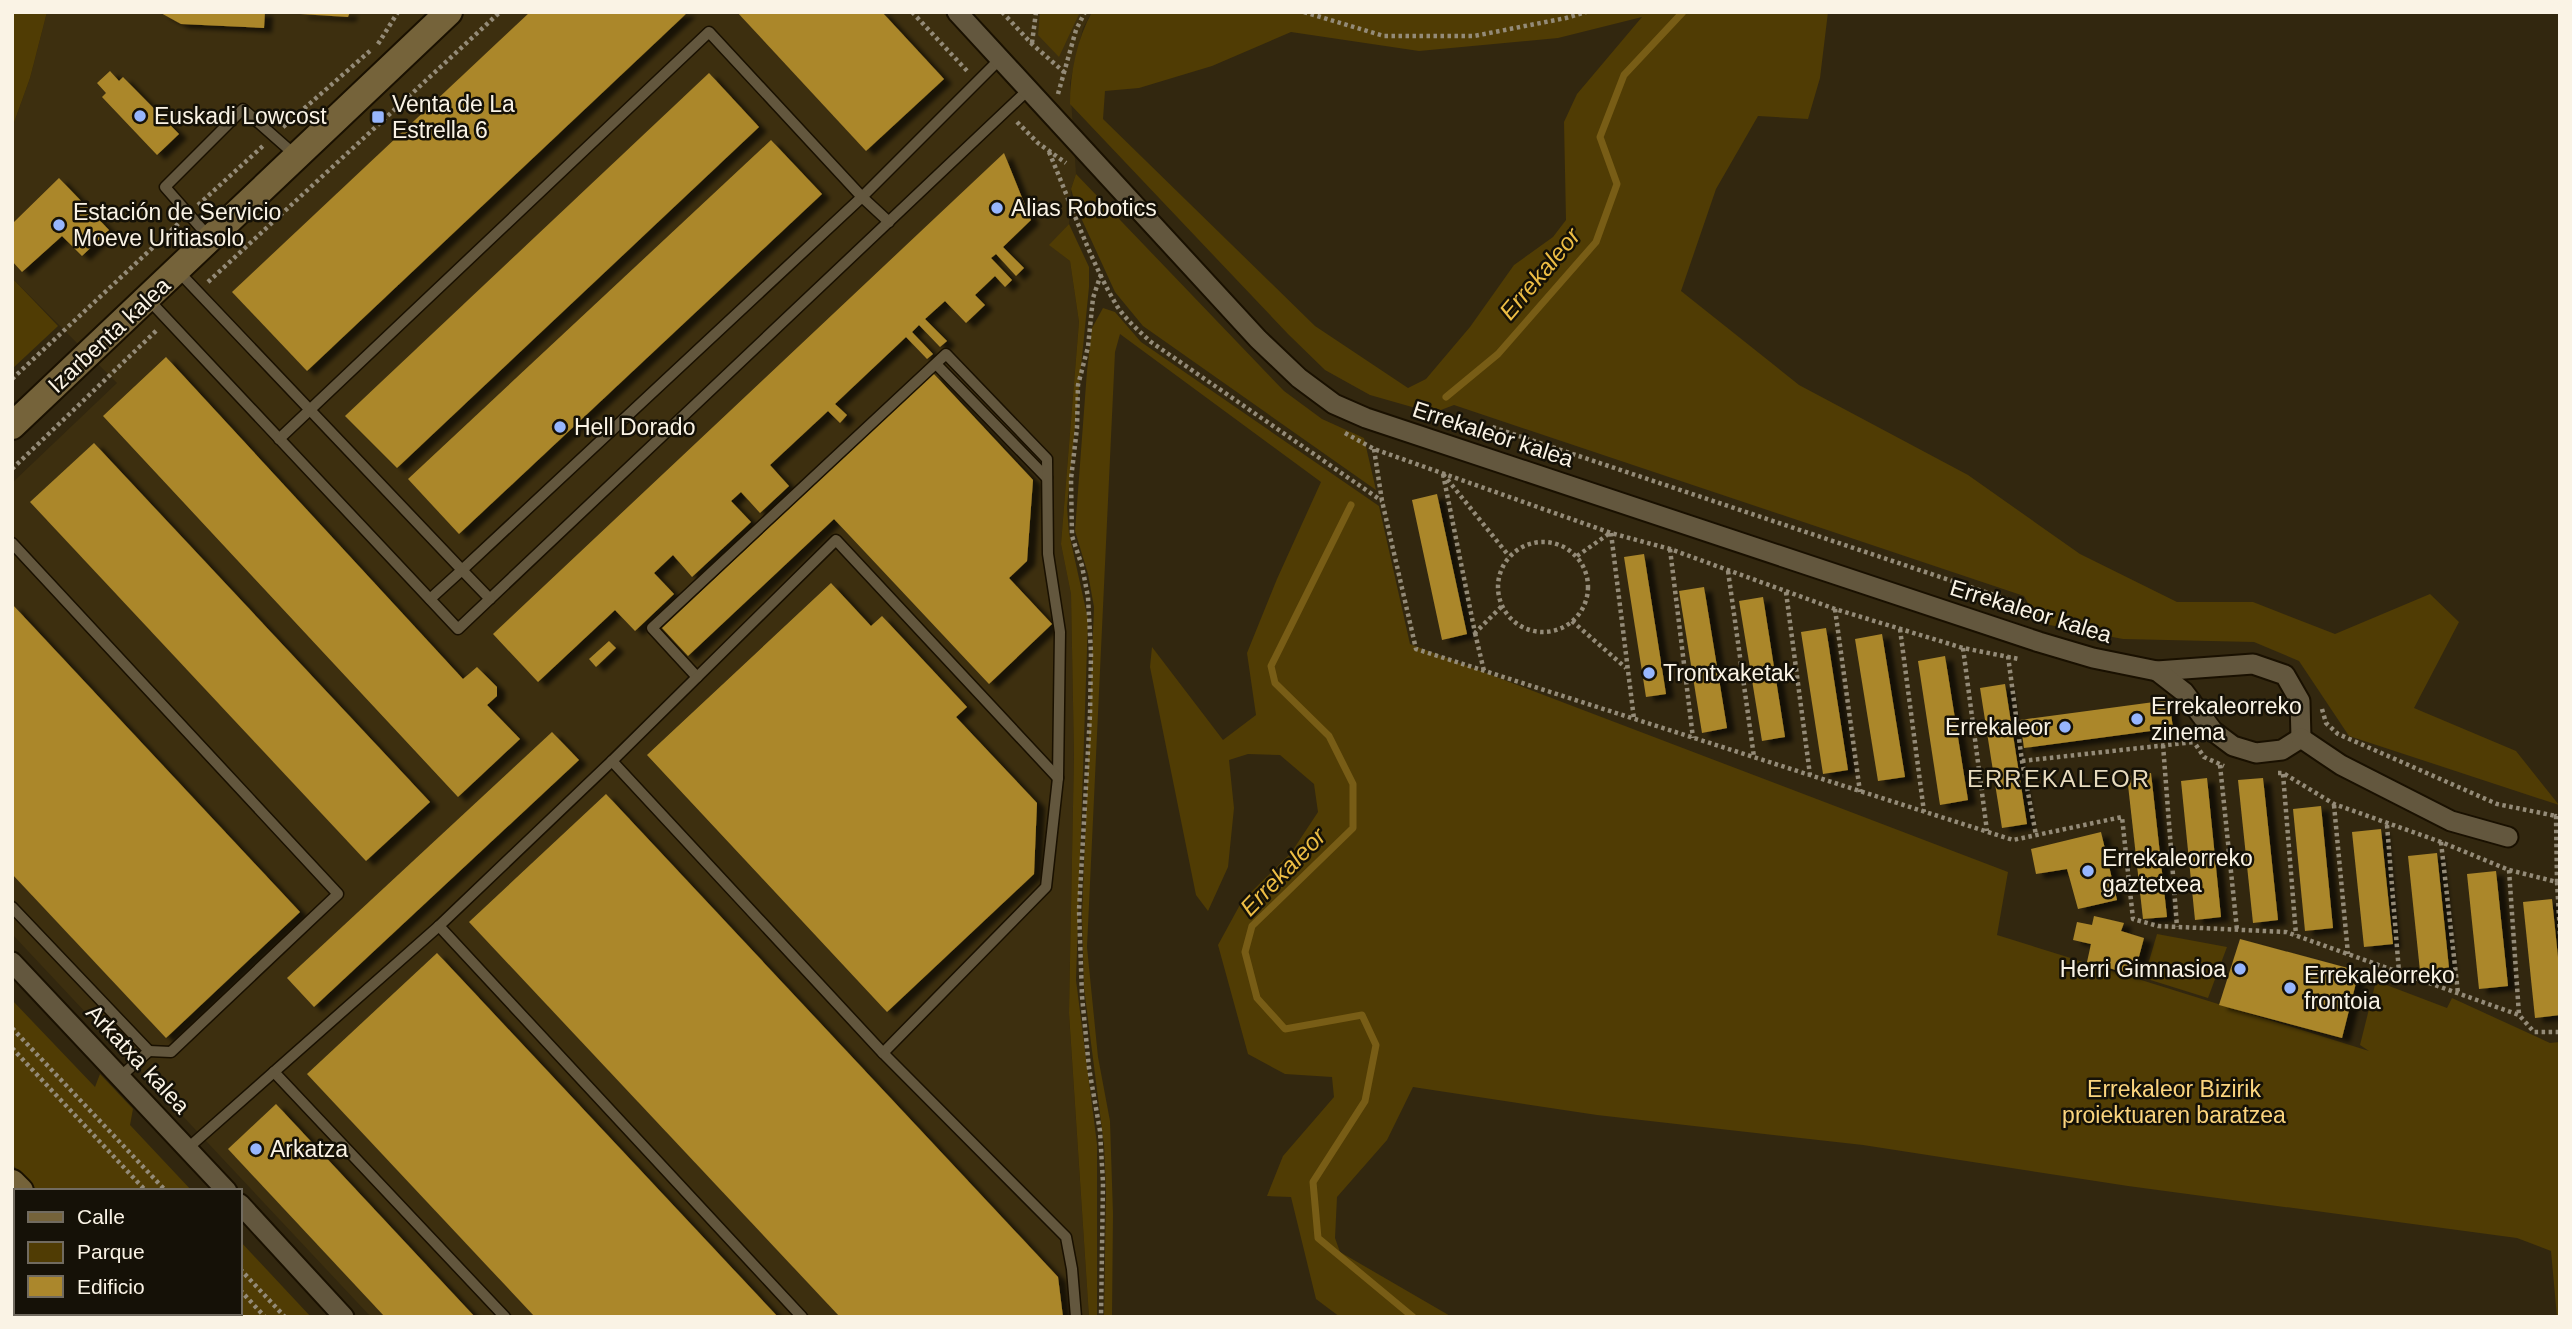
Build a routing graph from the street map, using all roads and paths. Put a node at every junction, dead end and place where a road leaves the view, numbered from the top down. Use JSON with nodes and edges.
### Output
{"nodes":[{"id":1,"x":398,"y":12,"type":"edge"},
{"id":2,"x":449,"y":12,"type":"edge"},
{"id":3,"x":500,"y":12,"type":"edge"},
{"id":4,"x":957,"y":12,"type":"edge"},
{"id":5,"x":1002,"y":12,"type":"edge"},
{"id":6,"x":1036,"y":12,"type":"edge"},
{"id":7,"x":1085,"y":12,"type":"edge"},
{"id":8,"x":1304,"y":12,"type":"edge"},
{"id":9,"x":1586,"y":12,"type":"edge"},
{"id":10,"x":1032,"y":44,"type":"junction"},
{"id":11,"x":1000,"y":59,"type":"junction"},
{"id":12,"x":1064,"y":72,"type":"junction"},
{"id":13,"x":1029,"y":89,"type":"junction"},
{"id":14,"x":1058,"y":94,"type":"junction"},
{"id":15,"x":1060,"y":110,"type":"junction"},
{"id":16,"x":273,"y":136,"type":"junction"},
{"id":17,"x":1038,"y":143,"type":"dead end"},
{"id":18,"x":297,"y":157,"type":"junction"},
{"id":19,"x":862,"y":197,"type":"junction"},
{"id":20,"x":189,"y":214,"type":"junction"},
{"id":21,"x":889,"y":222,"type":"junction"},
{"id":22,"x":211,"y":239,"type":"junction"},
{"id":23,"x":177,"y":270,"type":"junction"},
{"id":24,"x":1101,"y":274,"type":"junction"},
{"id":25,"x":198,"y":291,"type":"junction"},
{"id":26,"x":148,"y":298,"type":"junction"},
{"id":27,"x":169,"y":320,"type":"junction"},
{"id":28,"x":12,"y":379,"type":"edge"},
{"id":29,"x":310,"y":411,"type":"junction"},
{"id":30,"x":12,"y":426,"type":"edge"},
{"id":31,"x":279,"y":439,"type":"junction"},
{"id":32,"x":1485,"y":439,"type":"dead end"},
{"id":33,"x":1374,"y":449,"type":"dead end"},
{"id":34,"x":12,"y":469,"type":"edge"},
{"id":35,"x":1382,"y":501,"type":"junction"},
{"id":36,"x":1611,"y":533,"type":"junction"},
{"id":37,"x":12,"y":543,"type":"edge"},
{"id":38,"x":1670,"y":549,"type":"junction"},
{"id":39,"x":1509,"y":556,"type":"junction"},
{"id":40,"x":1577,"y":556,"type":"junction"},
{"id":41,"x":462,"y":570,"type":"junction"},
{"id":42,"x":1728,"y":571,"type":"junction"},
{"id":43,"x":1786,"y":592,"type":"junction"},
{"id":44,"x":430,"y":599,"type":"junction"},
{"id":45,"x":490,"y":599,"type":"junction"},
{"id":46,"x":1502,"y":607,"type":"junction"},
{"id":47,"x":1835,"y":609,"type":"junction"},
{"id":48,"x":1572,"y":621,"type":"junction"},
{"id":49,"x":2034,"y":625,"type":"dead end"},
{"id":50,"x":1900,"y":629,"type":"junction"},
{"id":51,"x":1475,"y":634,"type":"junction"},
{"id":52,"x":1963,"y":648,"type":"junction"},
{"id":53,"x":2008,"y":656,"type":"junction"},
{"id":54,"x":2021,"y":660,"type":"dead end"},
{"id":55,"x":1626,"y":668,"type":"junction"},
{"id":56,"x":1485,"y":671,"type":"junction"},
{"id":57,"x":2157,"y":671,"type":"junction"},
{"id":58,"x":697,"y":677,"type":"junction"},
{"id":59,"x":2319,"y":699,"type":"dead end"},
{"id":60,"x":1634,"y":719,"type":"junction"},
{"id":61,"x":2189,"y":731,"type":"dead end"},
{"id":62,"x":1693,"y":738,"type":"junction"},
{"id":63,"x":2301,"y":738,"type":"junction"},
{"id":64,"x":2194,"y":742,"type":"junction"},
{"id":65,"x":2163,"y":746,"type":"junction"},
{"id":66,"x":1754,"y":757,"type":"junction"},
{"id":67,"x":612,"y":761,"type":"junction"},
{"id":68,"x":2022,"y":761,"type":"junction"},
{"id":69,"x":1810,"y":775,"type":"junction"},
{"id":70,"x":1058,"y":778,"type":"junction"},
{"id":71,"x":1860,"y":792,"type":"junction"},
{"id":72,"x":1924,"y":812,"type":"junction"},
{"id":73,"x":2556,"y":816,"type":"dead end"},
{"id":74,"x":2387,"y":825,"type":"dead end"},
{"id":75,"x":1987,"y":832,"type":"junction"},
{"id":76,"x":2036,"y":835,"type":"junction"},
{"id":77,"x":2508,"y":837,"type":"dead end"},
{"id":78,"x":2441,"y":842,"type":"dead end"},
{"id":79,"x":2509,"y":870,"type":"dead end"},
{"id":80,"x":2557,"y":882,"type":"dead end"},
{"id":81,"x":12,"y":907,"type":"edge"},
{"id":82,"x":439,"y":926,"type":"junction"},
{"id":83,"x":2177,"y":927,"type":"junction"},
{"id":84,"x":2237,"y":930,"type":"junction"},
{"id":85,"x":2560,"y":934,"type":"edge"},
{"id":86,"x":2296,"y":936,"type":"junction"},
{"id":87,"x":2348,"y":954,"type":"junction"},
{"id":88,"x":12,"y":962,"type":"edge"},
{"id":89,"x":2399,"y":972,"type":"junction"},
{"id":90,"x":2458,"y":993,"type":"junction"},
{"id":91,"x":2519,"y":1015,"type":"junction"},
{"id":92,"x":12,"y":1028,"type":"edge"},
{"id":93,"x":2560,"y":1032,"type":"edge"},
{"id":94,"x":12,"y":1048,"type":"edge"},
{"id":95,"x":149,"y":1051,"type":"junction"},
{"id":96,"x":883,"y":1053,"type":"junction"},
{"id":97,"x":274,"y":1072,"type":"junction"},
{"id":98,"x":120,"y":1077,"type":"junction"},
{"id":99,"x":188,"y":1148,"type":"junction"},
{"id":100,"x":144,"y":1189,"type":"edge"},
{"id":101,"x":164,"y":1189,"type":"edge"},
{"id":102,"x":225,"y":1189,"type":"edge"},
{"id":103,"x":242,"y":1206,"type":"edge"},
{"id":104,"x":242,"y":1271,"type":"edge"},
{"id":105,"x":242,"y":1292,"type":"edge"},
{"id":106,"x":265,"y":1317,"type":"edge"},
{"id":107,"x":285,"y":1317,"type":"edge"},
{"id":108,"x":344,"y":1317,"type":"edge"},
{"id":109,"x":505,"y":1317,"type":"edge"},
{"id":110,"x":802,"y":1317,"type":"edge"},
{"id":111,"x":1076,"y":1317,"type":"edge"},
{"id":112,"x":1101,"y":1317,"type":"edge"}],
"edges":[{"from":1,"to":16,"type":"path"},
{"from":2,"to":18,"type":"main road","name":"Izarbenta kalea"},
{"from":3,"to":25,"type":"path"},
{"from":4,"to":11,"type":"street","name":"Errekaleor kalea"},
{"from":5,"to":10,"type":"path"},
{"from":6,"to":10,"type":"path"},
{"from":7,"to":12,"type":"path"},
{"from":8,"to":9,"type":"path"},
{"from":10,"to":12,"type":"path"},
{"from":11,"to":13,"type":"street","name":"Errekaleor kalea"},
{"from":11,"to":19,"type":"lane"},
{"from":12,"to":14,"type":"path"},
{"from":13,"to":15,"type":"street","name":"Errekaleor kalea"},
{"from":13,"to":21,"type":"lane"},
{"from":14,"to":15,"type":"path"},
{"from":14,"to":15,"type":"path"},
{"from":15,"to":57,"type":"street","name":"Errekaleor kalea"},
{"from":16,"to":18,"type":"lane"},
{"from":16,"to":20,"type":"path"},
{"from":16,"to":20,"type":"lane"},
{"from":17,"to":24,"type":"path"},
{"from":18,"to":22,"type":"main road","name":"Izarbenta kalea"},
{"from":19,"to":21,"type":"lane"},
{"from":19,"to":29,"type":"lane"},
{"from":19,"to":41,"type":"lane"},
{"from":20,"to":22,"type":"lane"},
{"from":20,"to":28,"type":"path"},
{"from":21,"to":45,"type":"lane"},
{"from":22,"to":23,"type":"main road","name":"Izarbenta kalea"},
{"from":23,"to":25,"type":"lane"},
{"from":23,"to":26,"type":"main road","name":"Izarbenta kalea"},
{"from":24,"to":35,"type":"path"},
{"from":24,"to":112,"type":"path"},
{"from":25,"to":29,"type":"lane"},
{"from":26,"to":27,"type":"lane"},
{"from":26,"to":30,"type":"main road","name":"Izarbenta kalea"},
{"from":27,"to":31,"type":"lane"},
{"from":27,"to":34,"type":"path"},
{"from":29,"to":31,"type":"lane"},
{"from":29,"to":41,"type":"lane"},
{"from":31,"to":44,"type":"lane"},
{"from":32,"to":49,"type":"path"},
{"from":33,"to":35,"type":"path"},
{"from":35,"to":56,"type":"path"},
{"from":36,"to":38,"type":"path"},
{"from":36,"to":40,"type":"path"},
{"from":36,"to":55,"type":"path"},
{"from":37,"to":95,"type":"lane"},
{"from":38,"to":42,"type":"path"},
{"from":38,"to":62,"type":"path"},
{"from":39,"to":40,"type":"path"},
{"from":39,"to":46,"type":"path"},
{"from":39,"to":51,"type":"path"},
{"from":40,"to":48,"type":"path"},
{"from":41,"to":44,"type":"lane"},
{"from":41,"to":45,"type":"lane"},
{"from":42,"to":43,"type":"path"},
{"from":42,"to":66,"type":"path"},
{"from":43,"to":47,"type":"path"},
{"from":43,"to":69,"type":"path"},
{"from":44,"to":45,"type":"lane"},
{"from":46,"to":48,"type":"path"},
{"from":46,"to":51,"type":"path"},
{"from":47,"to":50,"type":"path"},
{"from":47,"to":71,"type":"path"},
{"from":48,"to":55,"type":"path"},
{"from":50,"to":52,"type":"path"},
{"from":50,"to":72,"type":"path"},
{"from":51,"to":56,"type":"path"},
{"from":52,"to":53,"type":"path"},
{"from":52,"to":75,"type":"path"},
{"from":53,"to":54,"type":"path"},
{"from":53,"to":68,"type":"path"},
{"from":55,"to":60,"type":"path"},
{"from":56,"to":60,"type":"path"},
{"from":57,"to":63,"type":"street","name":"Errekaleor kalea"},
{"from":57,"to":63,"type":"street","name":"Errekaleor kalea"},
{"from":58,"to":67,"type":"lane"},
{"from":58,"to":70,"type":"lane"},
{"from":58,"to":70,"type":"lane"},
{"from":59,"to":73,"type":"path"},
{"from":60,"to":62,"type":"path"},
{"from":61,"to":64,"type":"path"},
{"from":62,"to":66,"type":"path"},
{"from":63,"to":77,"type":"street"},
{"from":64,"to":65,"type":"path"},
{"from":64,"to":84,"type":"path"},
{"from":65,"to":68,"type":"path"},
{"from":65,"to":83,"type":"path"},
{"from":66,"to":69,"type":"path"},
{"from":67,"to":82,"type":"lane"},
{"from":67,"to":96,"type":"lane"},
{"from":68,"to":76,"type":"path"},
{"from":69,"to":71,"type":"path"},
{"from":70,"to":96,"type":"lane"},
{"from":71,"to":72,"type":"path"},
{"from":72,"to":75,"type":"path"},
{"from":74,"to":89,"type":"path"},
{"from":75,"to":76,"type":"path"},
{"from":76,"to":83,"type":"path"},
{"from":78,"to":90,"type":"path"},
{"from":79,"to":91,"type":"path"},
{"from":80,"to":85,"type":"path"},
{"from":81,"to":95,"type":"lane"},
{"from":82,"to":97,"type":"lane"},
{"from":82,"to":110,"type":"lane"},
{"from":83,"to":84,"type":"path"},
{"from":84,"to":86,"type":"path"},
{"from":86,"to":87,"type":"path"},
{"from":86,"to":87,"type":"path"},
{"from":87,"to":89,"type":"path"},
{"from":88,"to":98,"type":"street","name":"Arkatxa kalea"},
{"from":89,"to":90,"type":"path"},
{"from":90,"to":91,"type":"path"},
{"from":91,"to":93,"type":"path"},
{"from":92,"to":101,"type":"path"},
{"from":94,"to":100,"type":"path"},
{"from":95,"to":98,"type":"lane"},
{"from":96,"to":111,"type":"lane"},
{"from":97,"to":99,"type":"lane"},
{"from":97,"to":109,"type":"lane"},
{"from":98,"to":99,"type":"street","name":"Arkatxa kalea"},
{"from":99,"to":102,"type":"street","name":"Arkatxa kalea"},
{"from":103,"to":108,"type":"street"},
{"from":104,"to":107,"type":"path"},
{"from":105,"to":106,"type":"path"}]}
